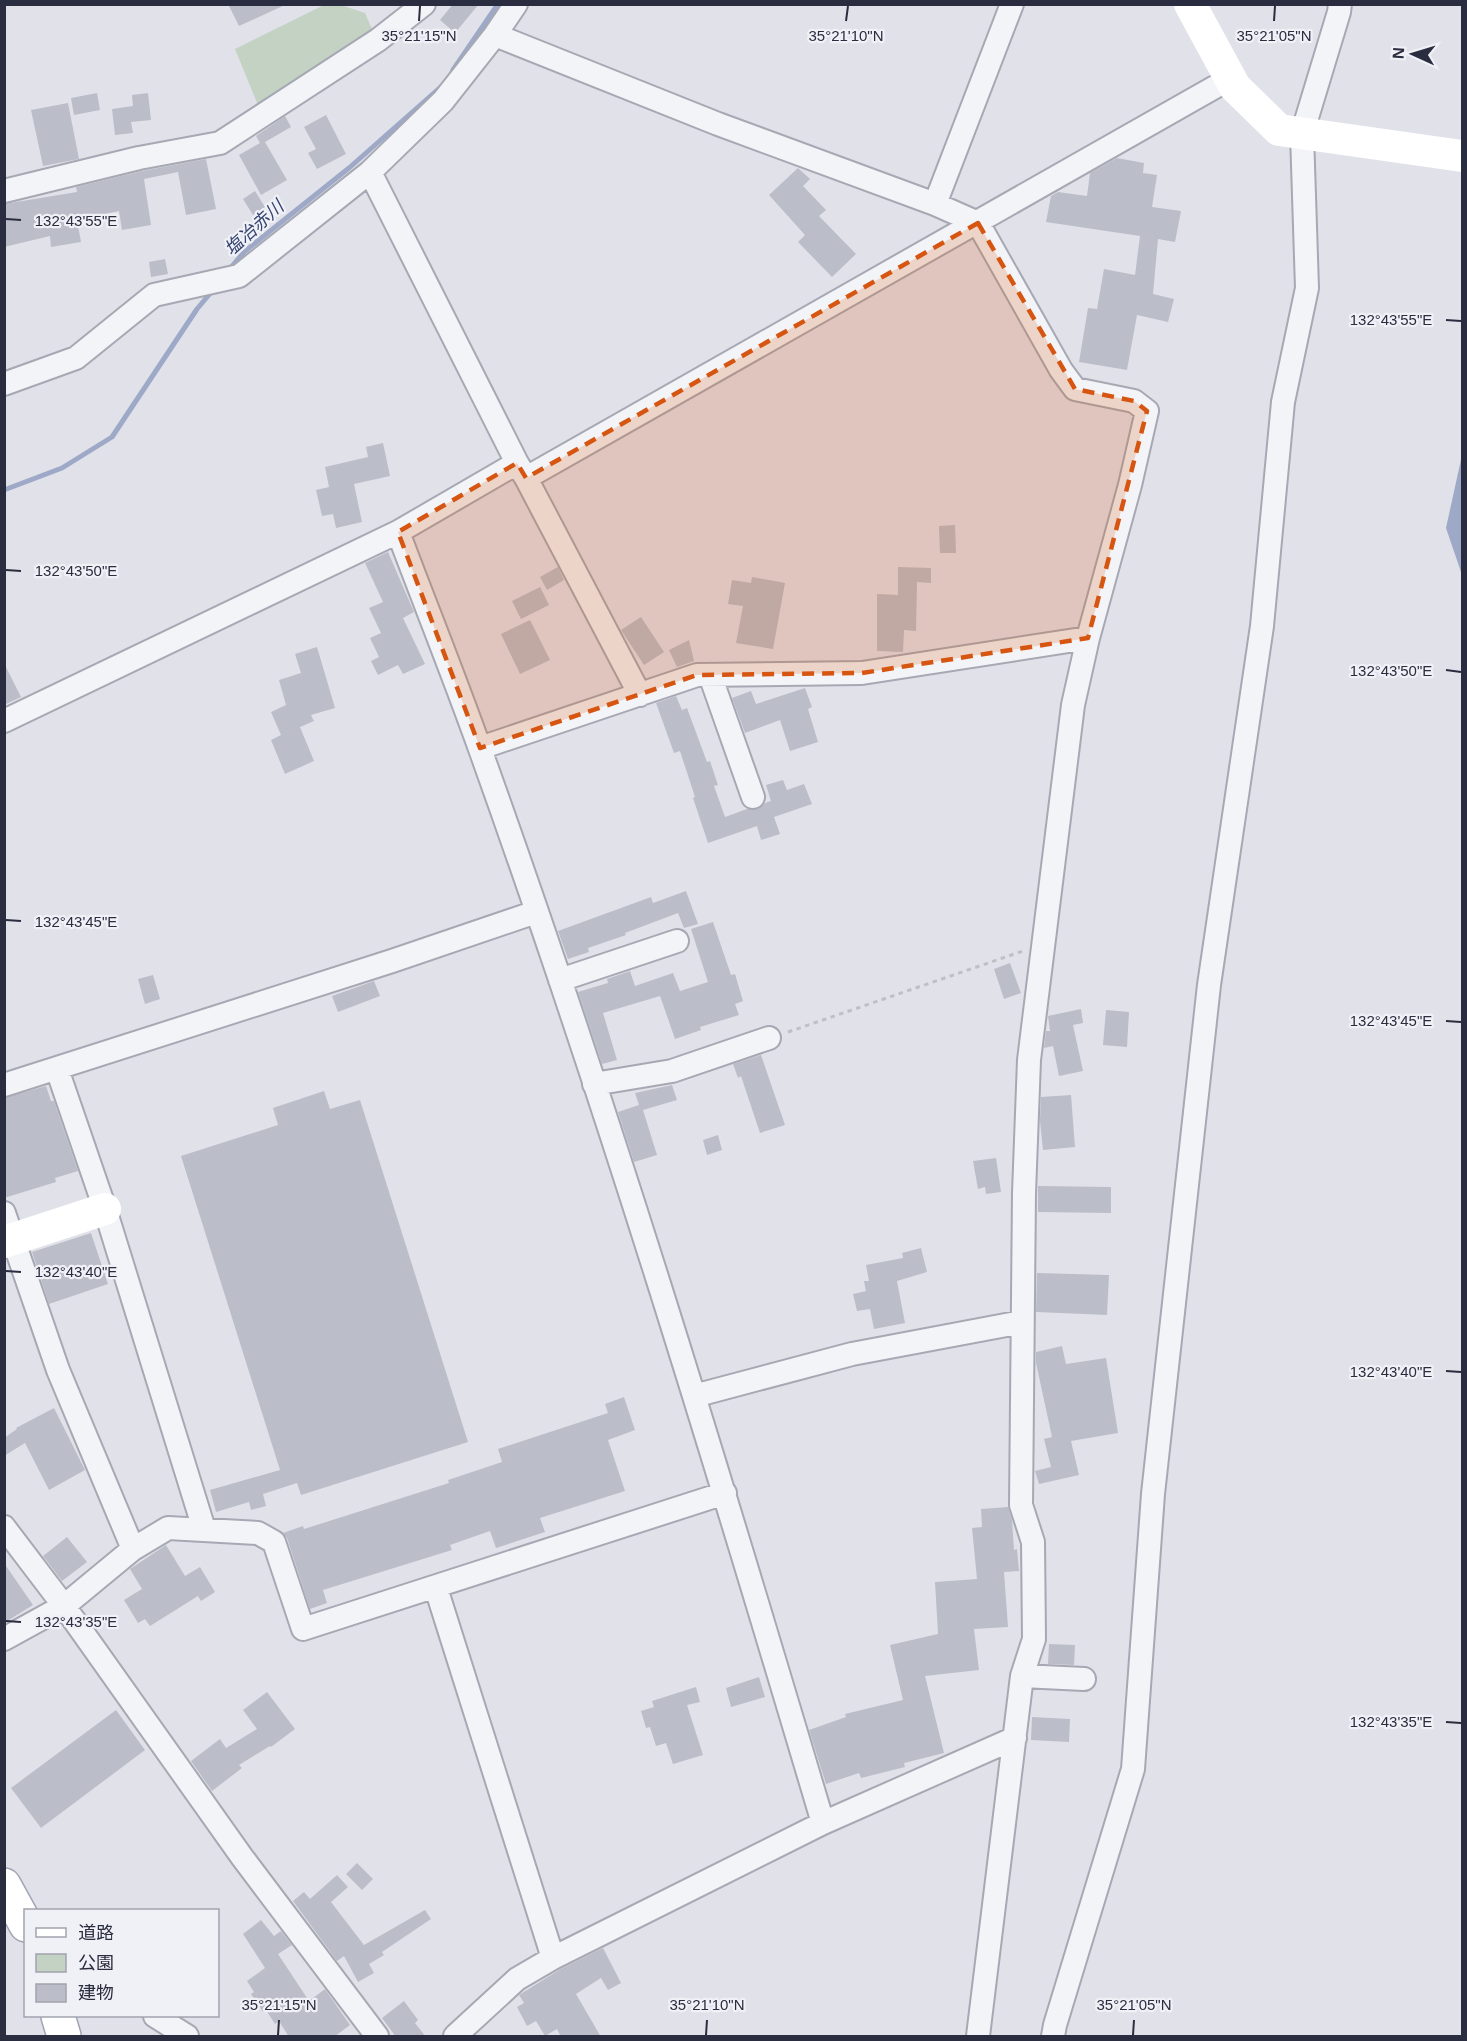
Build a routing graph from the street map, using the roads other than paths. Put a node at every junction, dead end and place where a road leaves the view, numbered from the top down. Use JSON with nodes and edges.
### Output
{"nodes":[{"id":1,"x":424,"y":4,"type":"edge"},
{"id":2,"x":516,"y":4,"type":"edge"},
{"id":3,"x":1012,"y":4,"type":"edge"},
{"id":4,"x":1190,"y":4,"type":"edge"},
{"id":5,"x":1340,"y":4,"type":"edge"},
{"id":6,"x":495,"y":35,"type":"junction"},
{"id":7,"x":1215,"y":87,"type":"dead end"},
{"id":8,"x":1308,"y":135,"type":"junction"},
{"id":9,"x":1462,"y":156,"type":"edge"},
{"id":10,"x":370,"y":172,"type":"junction"},
{"id":11,"x":4,"y":191,"type":"edge"},
{"id":12,"x":935,"y":204,"type":"junction"},
{"id":13,"x":978,"y":223,"type":"junction"},
{"id":14,"x":4,"y":384,"type":"edge"},
{"id":15,"x":521,"y":470,"type":"junction"},
{"id":16,"x":398,"y":532,"type":"junction"},
{"id":17,"x":1088,"y":638,"type":"junction"},
{"id":18,"x":710,"y":675,"type":"junction"},
{"id":19,"x":640,"y":695,"type":"junction"},
{"id":20,"x":4,"y":721,"type":"edge"},
{"id":21,"x":480,"y":748,"type":"junction"},
{"id":22,"x":753,"y":797,"type":"dead end"},
{"id":23,"x":536,"y":912,"type":"junction"},
{"id":24,"x":677,"y":941,"type":"dead end"},
{"id":25,"x":560,"y":980,"type":"junction"},
{"id":26,"x":769,"y":1038,"type":"road end"},
{"id":27,"x":57,"y":1069,"type":"junction"},
{"id":28,"x":594,"y":1084,"type":"junction"},
{"id":29,"x":4,"y":1085,"type":"edge"},
{"id":30,"x":105,"y":1209,"type":"junction"},
{"id":31,"x":7,"y":1231,"type":"edge"},
{"id":32,"x":1023,"y":1322,"type":"junction"},
{"id":33,"x":694,"y":1396,"type":"junction"},
{"id":34,"x":725,"y":1493,"type":"junction"},
{"id":35,"x":4,"y":1527,"type":"edge"},
{"id":36,"x":204,"y":1529,"type":"junction"},
{"id":37,"x":133,"y":1549,"type":"junction"},
{"id":38,"x":436,"y":1588,"type":"junction"},
{"id":39,"x":64,"y":1606,"type":"junction"},
{"id":40,"x":4,"y":1639,"type":"edge"},
{"id":41,"x":1022,"y":1676,"type":"junction"},
{"id":42,"x":1084,"y":1679,"type":"dead end"},
{"id":43,"x":1015,"y":1738,"type":"junction"},
{"id":44,"x":823,"y":1823,"type":"junction"},
{"id":45,"x":16,"y":1897,"type":"edge"},
{"id":46,"x":24,"y":1919,"type":"edge"},
{"id":47,"x":553,"y":1958,"type":"junction"},
{"id":48,"x":58,"y":2017,"type":"edge"},
{"id":49,"x":157,"y":2017,"type":"edge"},
{"id":50,"x":64,"y":2037,"type":"edge"},
{"id":51,"x":187,"y":2037,"type":"edge"},
{"id":52,"x":377,"y":2037,"type":"edge"},
{"id":53,"x":455,"y":2037,"type":"edge"},
{"id":54,"x":978,"y":2037,"type":"edge"},
{"id":55,"x":1053,"y":2037,"type":"edge"}],
"edges":[{"from":1,"to":11,"type":"street"},
{"from":2,"to":6,"type":"street"},
{"from":3,"to":12,"type":"street"},
{"from":4,"to":8,"type":"street"},
{"from":5,"to":8,"type":"street"},
{"from":6,"to":10,"type":"street"},
{"from":6,"to":12,"type":"street"},
{"from":7,"to":13,"type":"street"},
{"from":8,"to":9,"type":"street"},
{"from":8,"to":55,"type":"street"},
{"from":10,"to":14,"type":"street"},
{"from":10,"to":15,"type":"street"},
{"from":12,"to":13,"type":"street"},
{"from":13,"to":15,"type":"street"},
{"from":13,"to":17,"type":"street"},
{"from":15,"to":16,"type":"street"},
{"from":15,"to":19,"type":"street"},
{"from":16,"to":20,"type":"street"},
{"from":16,"to":21,"type":"street"},
{"from":17,"to":18,"type":"street"},
{"from":17,"to":32,"type":"street"},
{"from":18,"to":19,"type":"street"},
{"from":18,"to":22,"type":"street"},
{"from":19,"to":21,"type":"street"},
{"from":21,"to":23,"type":"street"},
{"from":23,"to":25,"type":"street"},
{"from":23,"to":27,"type":"street"},
{"from":24,"to":25,"type":"street"},
{"from":25,"to":28,"type":"street"},
{"from":26,"to":28,"type":"street"},
{"from":27,"to":29,"type":"street"},
{"from":27,"to":30,"type":"street"},
{"from":28,"to":33,"type":"street"},
{"from":30,"to":31,"type":"street"},
{"from":30,"to":36,"type":"street"},
{"from":31,"to":37,"type":"street"},
{"from":32,"to":33,"type":"street"},
{"from":32,"to":41,"type":"street"},
{"from":33,"to":34,"type":"street"},
{"from":34,"to":38,"type":"street"},
{"from":34,"to":44,"type":"street"},
{"from":35,"to":39,"type":"street"},
{"from":36,"to":37,"type":"street"},
{"from":36,"to":38,"type":"street"},
{"from":37,"to":39,"type":"street"},
{"from":38,"to":47,"type":"street"},
{"from":39,"to":40,"type":"street"},
{"from":39,"to":52,"type":"street"},
{"from":41,"to":42,"type":"street"},
{"from":41,"to":43,"type":"street"},
{"from":43,"to":44,"type":"street"},
{"from":43,"to":54,"type":"street"},
{"from":44,"to":47,"type":"street"},
{"from":45,"to":46,"type":"main road"},
{"from":47,"to":53,"type":"street"},
{"from":48,"to":50,"type":"main road"},
{"from":49,"to":51,"type":"street"}]}
